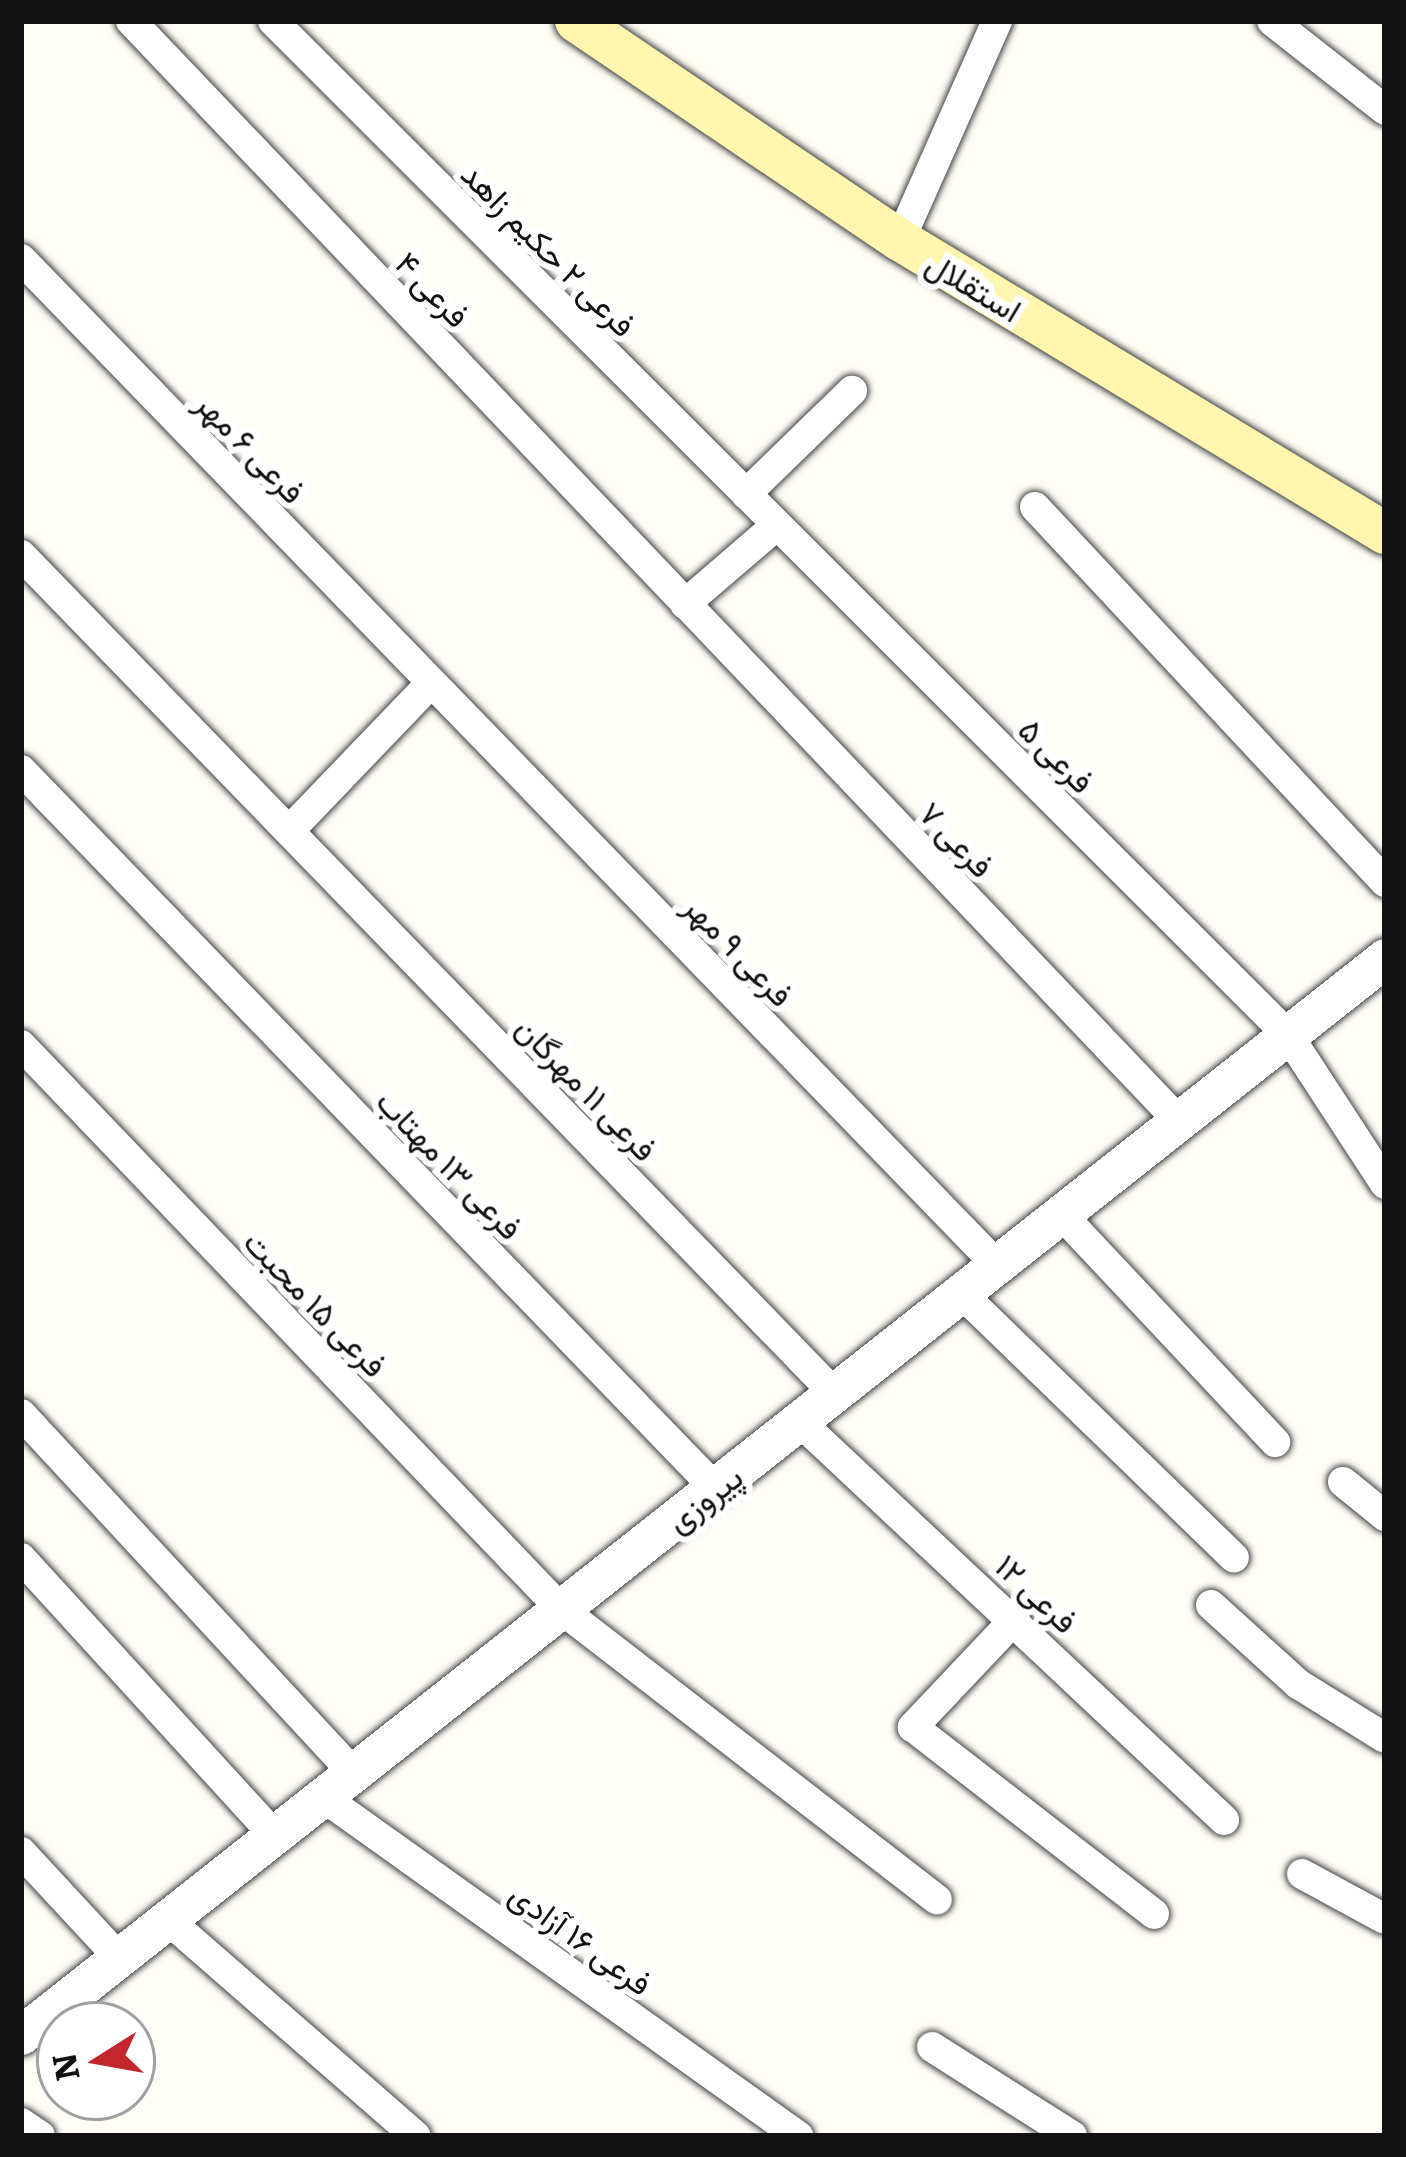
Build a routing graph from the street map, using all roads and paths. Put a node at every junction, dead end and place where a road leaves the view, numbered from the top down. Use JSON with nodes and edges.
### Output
{"nodes":[{"id":1,"x":131,"y":21,"type":"edge"},
{"id":2,"x":273,"y":21,"type":"edge"},
{"id":3,"x":576,"y":21,"type":"edge"},
{"id":4,"x":997,"y":21,"type":"edge"},
{"id":5,"x":1272,"y":21,"type":"edge"},
{"id":6,"x":1379,"y":93,"type":"edge"},
{"id":7,"x":900,"y":240,"type":"junction"},
{"id":8,"x":21,"y":260,"type":"edge"},
{"id":9,"x":851,"y":391,"type":"dead end"},
{"id":10,"x":746,"y":494,"type":"junction"},
{"id":11,"x":1035,"y":507,"type":"dead end"},
{"id":12,"x":777,"y":525,"type":"junction"},
{"id":13,"x":1385,"y":533,"type":"edge"},
{"id":14,"x":21,"y":555,"type":"edge"},
{"id":15,"x":685,"y":604,"type":"junction"},
{"id":16,"x":431,"y":682,"type":"junction"},
{"id":17,"x":21,"y":770,"type":"edge"},
{"id":18,"x":289,"y":831,"type":"junction"},
{"id":19,"x":1385,"y":882,"type":"edge"},
{"id":20,"x":1385,"y":958,"type":"edge"},
{"id":21,"x":1288,"y":1035,"type":"junction"},
{"id":22,"x":21,"y":1045,"type":"edge"},
{"id":23,"x":1179,"y":1121,"type":"junction"},
{"id":24,"x":1385,"y":1184,"type":"edge"},
{"id":25,"x":1061,"y":1214,"type":"junction"},
{"id":26,"x":997,"y":1265,"type":"junction"},
{"id":27,"x":961,"y":1293,"type":"junction"},
{"id":28,"x":835,"y":1393,"type":"junction"},
{"id":29,"x":21,"y":1414,"type":"edge"},
{"id":30,"x":799,"y":1421,"type":"junction"},
{"id":31,"x":1274,"y":1442,"type":"dead end"},
{"id":32,"x":1343,"y":1482,"type":"dead end"},
{"id":33,"x":715,"y":1488,"type":"junction"},
{"id":34,"x":1385,"y":1516,"type":"edge"},
{"id":35,"x":21,"y":1558,"type":"edge"},
{"id":36,"x":1234,"y":1558,"type":"dead end"},
{"id":37,"x":1211,"y":1605,"type":"dead end"},
{"id":38,"x":561,"y":1609,"type":"junction"},
{"id":39,"x":1016,"y":1619,"type":"junction"},
{"id":40,"x":1385,"y":1738,"type":"edge"},
{"id":41,"x":338,"y":1785,"type":"junction"},
{"id":42,"x":1224,"y":1820,"type":"dead end"},
{"id":43,"x":274,"y":1835,"type":"junction"},
{"id":44,"x":21,"y":1852,"type":"edge"},
{"id":45,"x":1302,"y":1874,"type":"dead end"},
{"id":46,"x":937,"y":1900,"type":"dead end"},
{"id":47,"x":1154,"y":1914,"type":"dead end"},
{"id":48,"x":167,"y":1919,"type":"junction"},
{"id":49,"x":1385,"y":1919,"type":"edge"},
{"id":50,"x":118,"y":1958,"type":"junction"},
{"id":51,"x":21,"y":2035,"type":"edge"},
{"id":52,"x":932,"y":2047,"type":"dead end"},
{"id":53,"x":21,"y":2123,"type":"edge"},
{"id":54,"x":40,"y":2136,"type":"edge"},
{"id":55,"x":416,"y":2136,"type":"edge"},
{"id":56,"x":798,"y":2136,"type":"edge"},
{"id":57,"x":1072,"y":2136,"type":"edge"}],
"edges":[{"from":1,"to":15,"type":"street","name":"فرعی ۴"},
{"from":2,"to":10,"type":"street","name":"فرعی ۲ حکیم زاهد"},
{"from":3,"to":7,"type":"main road","name":"استقلال"},
{"from":4,"to":7,"type":"street"},
{"from":5,"to":6,"type":"street"},
{"from":7,"to":13,"type":"main road","name":"استقلال"},
{"from":8,"to":16,"type":"street","name":"فرعی ۶ مهر"},
{"from":9,"to":10,"type":"street"},
{"from":10,"to":12,"type":"street","name":"فرعی ۲ حکیم زاهد"},
{"from":11,"to":19,"type":"street"},
{"from":12,"to":15,"type":"street"},
{"from":12,"to":21,"type":"street","name":"فرعی ۵"},
{"from":14,"to":18,"type":"street","name":"فرعی ۱۱ مهرگان"},
{"from":15,"to":23,"type":"street","name":"فرعی ۷"},
{"from":16,"to":18,"type":"street"},
{"from":16,"to":26,"type":"street","name":"فرعی ۹ مهر"},
{"from":17,"to":33,"type":"street","name":"فرعی ۱۳ مهتاب"},
{"from":18,"to":28,"type":"street","name":"فرعی ۱۱ مهرگان"},
{"from":20,"to":21,"type":"street","name":"پیروزی"},
{"from":21,"to":23,"type":"street","name":"پیروزی"},
{"from":21,"to":24,"type":"street","name":"فرعی ۵"},
{"from":22,"to":38,"type":"street","name":"فرعی ۱۵ محبت"},
{"from":23,"to":25,"type":"street","name":"پیروزی"},
{"from":25,"to":26,"type":"street","name":"پیروزی"},
{"from":25,"to":31,"type":"street"},
{"from":26,"to":27,"type":"street","name":"پیروزی"},
{"from":27,"to":28,"type":"street","name":"پیروزی"},
{"from":27,"to":36,"type":"street"},
{"from":28,"to":30,"type":"street","name":"پیروزی"},
{"from":29,"to":41,"type":"street","name":"فرعی ۱۶ آزادی"},
{"from":30,"to":33,"type":"street","name":"پیروزی"},
{"from":30,"to":39,"type":"street","name":"فرعی ۱۲"},
{"from":32,"to":34,"type":"street"},
{"from":33,"to":38,"type":"street","name":"پیروزی"},
{"from":35,"to":43,"type":"street"},
{"from":37,"to":40,"type":"street"},
{"from":38,"to":41,"type":"street","name":"پیروزی"},
{"from":38,"to":46,"type":"street","name":"فرعی ۱۵ محبت"},
{"from":39,"to":42,"type":"street","name":"فرعی ۱۲"},
{"from":39,"to":47,"type":"street"},
{"from":41,"to":43,"type":"street","name":"پیروزی"},
{"from":41,"to":56,"type":"street","name":"فرعی ۱۶ آزادی"},
{"from":43,"to":48,"type":"street","name":"پیروزی"},
{"from":44,"to":50,"type":"street"},
{"from":45,"to":49,"type":"street"},
{"from":48,"to":50,"type":"street","name":"پیروزی"},
{"from":48,"to":55,"type":"street"},
{"from":50,"to":51,"type":"street","name":"پیروزی"},
{"from":52,"to":57,"type":"street"},
{"from":53,"to":54,"type":"street"}]}
